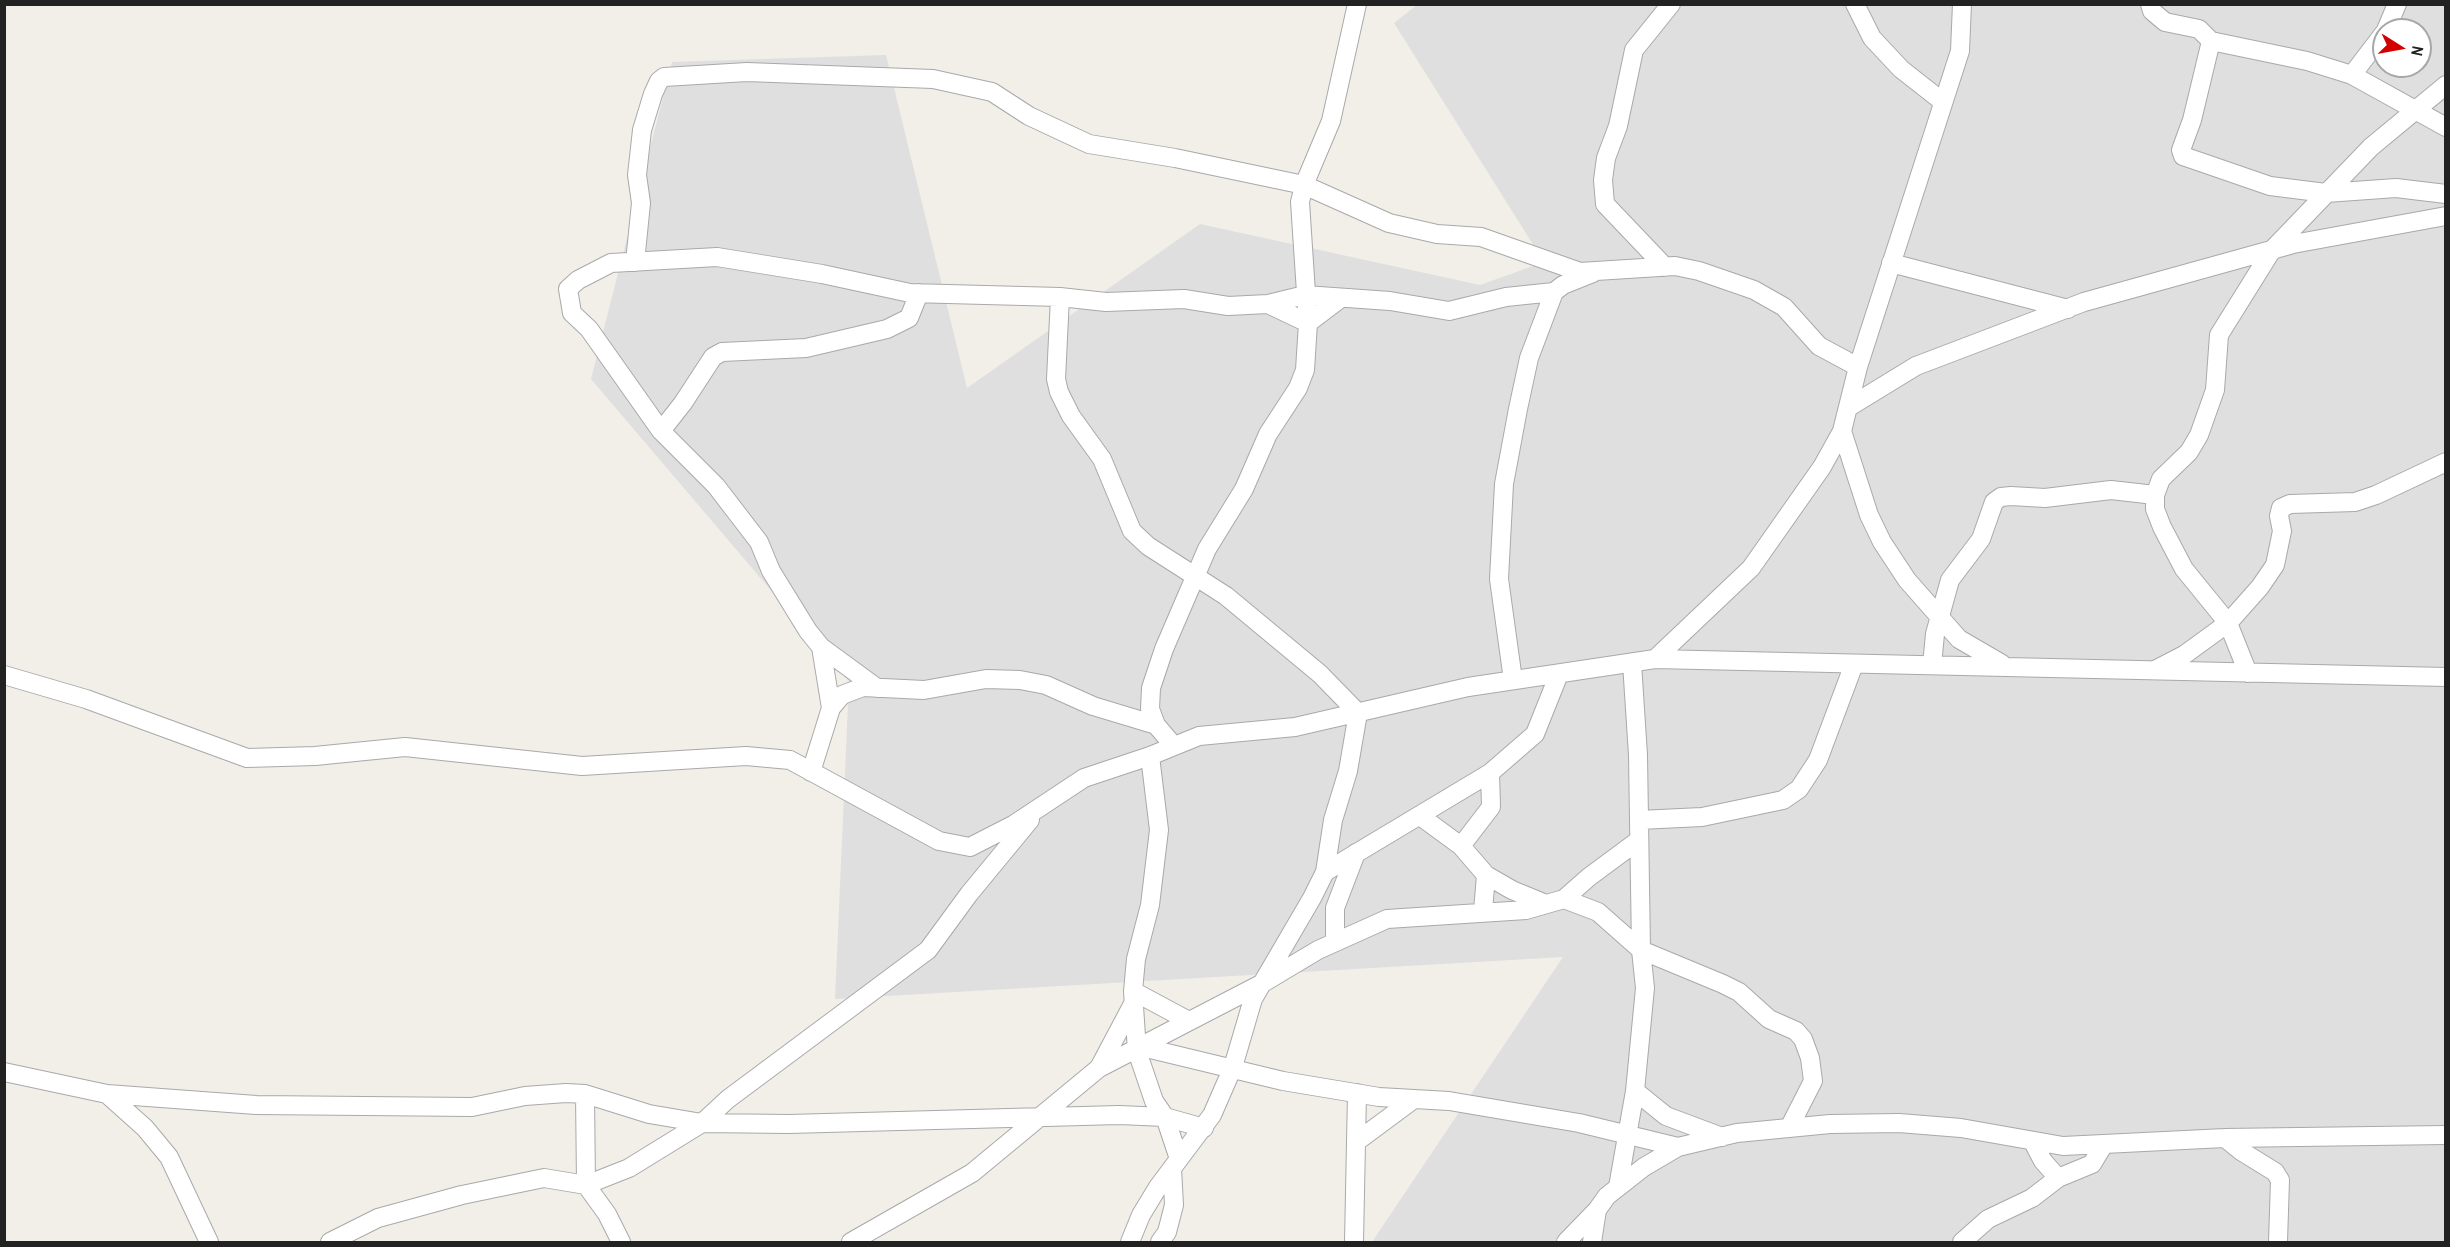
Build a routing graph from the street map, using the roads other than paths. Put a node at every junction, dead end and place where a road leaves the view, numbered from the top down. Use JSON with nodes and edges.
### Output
{"nodes":[{"id":1,"x":1357,"y":4,"type":"edge"},
{"id":2,"x":1671,"y":4,"type":"edge"},
{"id":3,"x":1855,"y":4,"type":"edge"},
{"id":4,"x":1962,"y":4,"type":"edge"},
{"id":5,"x":2150,"y":4,"type":"edge"},
{"id":6,"x":2397,"y":4,"type":"edge"},
{"id":7,"x":2391,"y":18,"type":"edge"},
{"id":8,"x":2211,"y":41,"type":"junction"},
{"id":9,"x":2372,"y":48,"type":"edge"},
{"id":10,"x":2352,"y":75,"type":"junction"},
{"id":11,"x":2445,"y":85,"type":"edge"},
{"id":12,"x":1943,"y":102,"type":"junction"},
{"id":13,"x":2415,"y":111,"type":"junction"},
{"id":14,"x":2445,"y":127,"type":"edge"},
{"id":15,"x":1304,"y":185,"type":"junction"},
{"id":16,"x":2326,"y":193,"type":"junction"},
{"id":17,"x":2445,"y":194,"type":"edge"},
{"id":18,"x":2445,"y":216,"type":"edge"},
{"id":19,"x":1640,"y":243,"type":"junction"},
{"id":20,"x":2271,"y":250,"type":"junction"},
{"id":21,"x":635,"y":262,"type":"junction"},
{"id":22,"x":1891,"y":263,"type":"junction"},
{"id":23,"x":1563,"y":266,"type":"junction"},
{"id":24,"x":1665,"y":267,"type":"junction"},
{"id":25,"x":1611,"y":268,"type":"junction"},
{"id":26,"x":1593,"y":273,"type":"junction"},
{"id":27,"x":1559,"y":288,"type":"junction"},
{"id":28,"x":919,"y":293,"type":"junction"},
{"id":29,"x":1305,"y":295,"type":"junction"},
{"id":30,"x":1060,"y":297,"type":"junction"},
{"id":31,"x":1341,"y":298,"type":"junction"},
{"id":32,"x":1268,"y":303,"type":"junction"},
{"id":33,"x":2068,"y":309,"type":"junction"},
{"id":34,"x":1308,"y":323,"type":"junction"},
{"id":35,"x":1858,"y":367,"type":"junction"},
{"id":36,"x":1849,"y":407,"type":"junction"},
{"id":37,"x":661,"y":431,"type":"junction"},
{"id":38,"x":1842,"y":431,"type":"junction"},
{"id":39,"x":2445,"y":462,"type":"edge"},
{"id":40,"x":2155,"y":495,"type":"junction"},
{"id":41,"x":1197,"y":577,"type":"junction"},
{"id":42,"x":1939,"y":618,"type":"junction"},
{"id":43,"x":2228,"y":623,"type":"junction"},
{"id":44,"x":2202,"y":642,"type":"junction"},
{"id":45,"x":821,"y":647,"type":"junction"},
{"id":46,"x":1655,"y":659,"type":"junction"},
{"id":47,"x":1632,"y":663,"type":"junction"},
{"id":48,"x":1854,"y":664,"type":"junction"},
{"id":49,"x":1932,"y":664,"type":"junction"},
{"id":50,"x":2004,"y":666,"type":"junction"},
{"id":51,"x":2153,"y":670,"type":"junction"},
{"id":52,"x":2204,"y":672,"type":"junction"},
{"id":53,"x":2248,"y":673,"type":"junction"},
{"id":54,"x":1558,"y":674,"type":"junction"},
{"id":55,"x":4,"y":675,"type":"edge"},
{"id":56,"x":2445,"y":677,"type":"edge"},
{"id":57,"x":1513,"y":680,"type":"junction"},
{"id":58,"x":877,"y":688,"type":"junction"},
{"id":59,"x":831,"y":708,"type":"junction"},
{"id":60,"x":1358,"y":713,"type":"junction"},
{"id":61,"x":1156,"y":725,"type":"junction"},
{"id":62,"x":1174,"y":746,"type":"junction"},
{"id":63,"x":1150,"y":756,"type":"junction"},
{"id":64,"x":811,"y":772,"type":"junction"},
{"id":65,"x":1490,"y":773,"type":"junction"},
{"id":66,"x":1041,"y":807,"type":"junction"},
{"id":67,"x":1419,"y":816,"type":"junction"},
{"id":68,"x":1639,"y":820,"type":"junction"},
{"id":69,"x":1639,"y":840,"type":"junction"},
{"id":70,"x":1461,"y":846,"type":"junction"},
{"id":71,"x":1356,"y":853,"type":"junction"},
{"id":72,"x":1325,"y":872,"type":"junction"},
{"id":73,"x":1486,"y":875,"type":"junction"},
{"id":74,"x":1564,"y":899,"type":"junction"},
{"id":75,"x":1546,"y":904,"type":"junction"},
{"id":76,"x":1483,"y":911,"type":"junction"},
{"id":77,"x":1295,"y":927,"type":"junction"},
{"id":78,"x":1327,"y":946,"type":"junction"},
{"id":79,"x":1641,"y":950,"type":"junction"},
{"id":80,"x":1263,"y":983,"type":"junction"},
{"id":81,"x":1133,"y":997,"type":"junction"},
{"id":82,"x":1187,"y":1020,"type":"junction"},
{"id":83,"x":1140,"y":1049,"type":"junction"},
{"id":84,"x":1233,"y":1067,"type":"junction"},
{"id":85,"x":1099,"y":1068,"type":"junction"},
{"id":86,"x":4,"y":1072,"type":"edge"},
{"id":87,"x":1635,"y":1091,"type":"junction"},
{"id":88,"x":1357,"y":1093,"type":"junction"},
{"id":89,"x":107,"y":1094,"type":"junction"},
{"id":90,"x":585,"y":1094,"type":"junction"},
{"id":91,"x":1414,"y":1099,"type":"junction"},
{"id":92,"x":1042,"y":1116,"type":"junction"},
{"id":93,"x":1164,"y":1117,"type":"junction"},
{"id":94,"x":702,"y":1123,"type":"junction"},
{"id":95,"x":1204,"y":1128,"type":"junction"},
{"id":96,"x":1789,"y":1128,"type":"junction"},
{"id":97,"x":1626,"y":1134,"type":"junction"},
{"id":98,"x":2445,"y":1135,"type":"edge"},
{"id":99,"x":1722,"y":1137,"type":"junction"},
{"id":100,"x":2225,"y":1138,"type":"junction"},
{"id":101,"x":1356,"y":1142,"type":"junction"},
{"id":102,"x":2150,"y":1142,"type":"junction"},
{"id":103,"x":2042,"y":1143,"type":"junction"},
{"id":104,"x":2104,"y":1144,"type":"junction"},
{"id":105,"x":1678,"y":1147,"type":"junction"},
{"id":106,"x":1176,"y":1164,"type":"junction"},
{"id":107,"x":2087,"y":1166,"type":"junction"},
{"id":108,"x":2058,"y":1178,"type":"junction"},
{"id":109,"x":586,"y":1185,"type":"junction"},
{"id":110,"x":1618,"y":1187,"type":"junction"},
{"id":111,"x":1597,"y":1210,"type":"junction"},
{"id":112,"x":200,"y":1224,"type":"junction"},
{"id":113,"x":2279,"y":1241,"type":"edge"},
{"id":114,"x":209,"y":1242,"type":"edge"},
{"id":115,"x":222,"y":1242,"type":"edge"},
{"id":116,"x":330,"y":1242,"type":"edge"},
{"id":117,"x":621,"y":1242,"type":"edge"},
{"id":118,"x":851,"y":1242,"type":"edge"},
{"id":119,"x":1130,"y":1242,"type":"edge"},
{"id":120,"x":1160,"y":1242,"type":"edge"},
{"id":121,"x":1354,"y":1242,"type":"edge"},
{"id":122,"x":1566,"y":1242,"type":"edge"},
{"id":123,"x":1592,"y":1242,"type":"edge"},
{"id":124,"x":1962,"y":1242,"type":"edge"}],
"edges":[{"from":1,"to":15,"type":"street"},
{"from":2,"to":19,"type":"street"},
{"from":3,"to":12,"type":"street"},
{"from":4,"to":12,"type":"street"},
{"from":5,"to":8,"type":"street"},
{"from":6,"to":7,"type":"street"},
{"from":8,"to":10,"type":"street"},
{"from":8,"to":16,"type":"street"},
{"from":9,"to":10,"type":"street"},
{"from":10,"to":13,"type":"street"},
{"from":11,"to":13,"type":"street"},
{"from":12,"to":22,"type":"street"},
{"from":13,"to":14,"type":"street"},
{"from":13,"to":16,"type":"street"},
{"from":15,"to":21,"type":"street"},
{"from":15,"to":23,"type":"street"},
{"from":15,"to":29,"type":"street"},
{"from":16,"to":17,"type":"street"},
{"from":16,"to":20,"type":"street"},
{"from":18,"to":20,"type":"street"},
{"from":19,"to":24,"type":"street"},
{"from":19,"to":25,"type":"street"},
{"from":20,"to":33,"type":"street"},
{"from":20,"to":40,"type":"street"},
{"from":21,"to":28,"type":"street"},
{"from":21,"to":37,"type":"street"},
{"from":22,"to":33,"type":"street"},
{"from":22,"to":35,"type":"street"},
{"from":23,"to":26,"type":"street"},
{"from":23,"to":27,"type":"street"},
{"from":24,"to":25,"type":"street"},
{"from":24,"to":35,"type":"street"},
{"from":25,"to":26,"type":"street"},
{"from":26,"to":27,"type":"street"},
{"from":27,"to":31,"type":"street"},
{"from":27,"to":57,"type":"street"},
{"from":28,"to":30,"type":"street"},
{"from":28,"to":37,"type":"street"},
{"from":29,"to":31,"type":"street"},
{"from":29,"to":32,"type":"street"},
{"from":29,"to":34,"type":"street"},
{"from":30,"to":32,"type":"street"},
{"from":30,"to":41,"type":"street"},
{"from":31,"to":34,"type":"street"},
{"from":32,"to":34,"type":"street"},
{"from":33,"to":36,"type":"street"},
{"from":34,"to":41,"type":"street"},
{"from":35,"to":36,"type":"street"},
{"from":36,"to":38,"type":"street"},
{"from":37,"to":45,"type":"street"},
{"from":38,"to":42,"type":"street"},
{"from":38,"to":46,"type":"street"},
{"from":39,"to":43,"type":"street"},
{"from":40,"to":42,"type":"street"},
{"from":40,"to":43,"type":"street"},
{"from":41,"to":60,"type":"street"},
{"from":41,"to":61,"type":"street"},
{"from":42,"to":49,"type":"street"},
{"from":42,"to":50,"type":"street"},
{"from":43,"to":44,"type":"street"},
{"from":43,"to":53,"type":"street"},
{"from":44,"to":51,"type":"street"},
{"from":44,"to":52,"type":"street"},
{"from":45,"to":58,"type":"street"},
{"from":45,"to":59,"type":"street"},
{"from":46,"to":47,"type":"street"},
{"from":46,"to":48,"type":"street"},
{"from":47,"to":54,"type":"street"},
{"from":47,"to":68,"type":"street"},
{"from":48,"to":49,"type":"street"},
{"from":48,"to":68,"type":"street"},
{"from":49,"to":50,"type":"street"},
{"from":50,"to":51,"type":"street"},
{"from":51,"to":52,"type":"street"},
{"from":52,"to":53,"type":"street"},
{"from":53,"to":56,"type":"street"},
{"from":54,"to":57,"type":"street"},
{"from":54,"to":65,"type":"street"},
{"from":55,"to":64,"type":"street"},
{"from":57,"to":60,"type":"street"},
{"from":58,"to":59,"type":"street"},
{"from":58,"to":61,"type":"street"},
{"from":59,"to":64,"type":"street"},
{"from":60,"to":62,"type":"street"},
{"from":60,"to":72,"type":"street"},
{"from":61,"to":62,"type":"street"},
{"from":62,"to":63,"type":"street"},
{"from":63,"to":66,"type":"street"},
{"from":63,"to":81,"type":"street"},
{"from":64,"to":66,"type":"street"},
{"from":65,"to":67,"type":"street"},
{"from":65,"to":70,"type":"street"},
{"from":66,"to":94,"type":"street"},
{"from":67,"to":70,"type":"street"},
{"from":67,"to":71,"type":"street"},
{"from":68,"to":69,"type":"street"},
{"from":69,"to":74,"type":"street"},
{"from":69,"to":79,"type":"street"},
{"from":70,"to":73,"type":"street"},
{"from":71,"to":72,"type":"street"},
{"from":71,"to":78,"type":"street"},
{"from":72,"to":77,"type":"street"},
{"from":73,"to":75,"type":"street"},
{"from":73,"to":76,"type":"street"},
{"from":74,"to":75,"type":"street"},
{"from":74,"to":79,"type":"street"},
{"from":75,"to":76,"type":"street"},
{"from":76,"to":78,"type":"street"},
{"from":77,"to":78,"type":"street"},
{"from":77,"to":80,"type":"street"},
{"from":78,"to":80,"type":"street"},
{"from":79,"to":87,"type":"street"},
{"from":79,"to":96,"type":"street"},
{"from":80,"to":82,"type":"street"},
{"from":80,"to":84,"type":"street"},
{"from":81,"to":82,"type":"street"},
{"from":81,"to":83,"type":"street"},
{"from":81,"to":85,"type":"street"},
{"from":82,"to":83,"type":"street"},
{"from":83,"to":84,"type":"street"},
{"from":83,"to":85,"type":"street"},
{"from":83,"to":93,"type":"street"},
{"from":84,"to":88,"type":"street"},
{"from":84,"to":95,"type":"street"},
{"from":85,"to":92,"type":"street"},
{"from":86,"to":89,"type":"street"},
{"from":87,"to":97,"type":"street"},
{"from":87,"to":99,"type":"street"},
{"from":88,"to":91,"type":"street"},
{"from":88,"to":101,"type":"street"},
{"from":89,"to":90,"type":"street"},
{"from":89,"to":112,"type":"street"},
{"from":90,"to":94,"type":"street"},
{"from":90,"to":109,"type":"street"},
{"from":91,"to":97,"type":"street"},
{"from":91,"to":101,"type":"street"},
{"from":92,"to":93,"type":"street"},
{"from":92,"to":94,"type":"street"},
{"from":92,"to":118,"type":"street"},
{"from":93,"to":95,"type":"street"},
{"from":93,"to":106,"type":"street"},
{"from":94,"to":109,"type":"street"},
{"from":95,"to":106,"type":"street"},
{"from":96,"to":99,"type":"street"},
{"from":96,"to":103,"type":"street"},
{"from":97,"to":105,"type":"street"},
{"from":97,"to":110,"type":"street"},
{"from":98,"to":100,"type":"street"},
{"from":99,"to":105,"type":"street"},
{"from":100,"to":102,"type":"street"},
{"from":100,"to":113,"type":"street"},
{"from":101,"to":121,"type":"street"},
{"from":102,"to":104,"type":"street"},
{"from":102,"to":107,"type":"street"},
{"from":103,"to":104,"type":"street"},
{"from":103,"to":107,"type":"street"},
{"from":103,"to":108,"type":"street"},
{"from":104,"to":107,"type":"street"},
{"from":105,"to":110,"type":"street"},
{"from":106,"to":119,"type":"street"},
{"from":106,"to":120,"type":"street"},
{"from":107,"to":108,"type":"street"},
{"from":108,"to":124,"type":"street"},
{"from":109,"to":116,"type":"street"},
{"from":109,"to":117,"type":"street"},
{"from":110,"to":111,"type":"street"},
{"from":111,"to":122,"type":"street"},
{"from":111,"to":123,"type":"street"},
{"from":112,"to":114,"type":"street"},
{"from":112,"to":115,"type":"street"}]}
